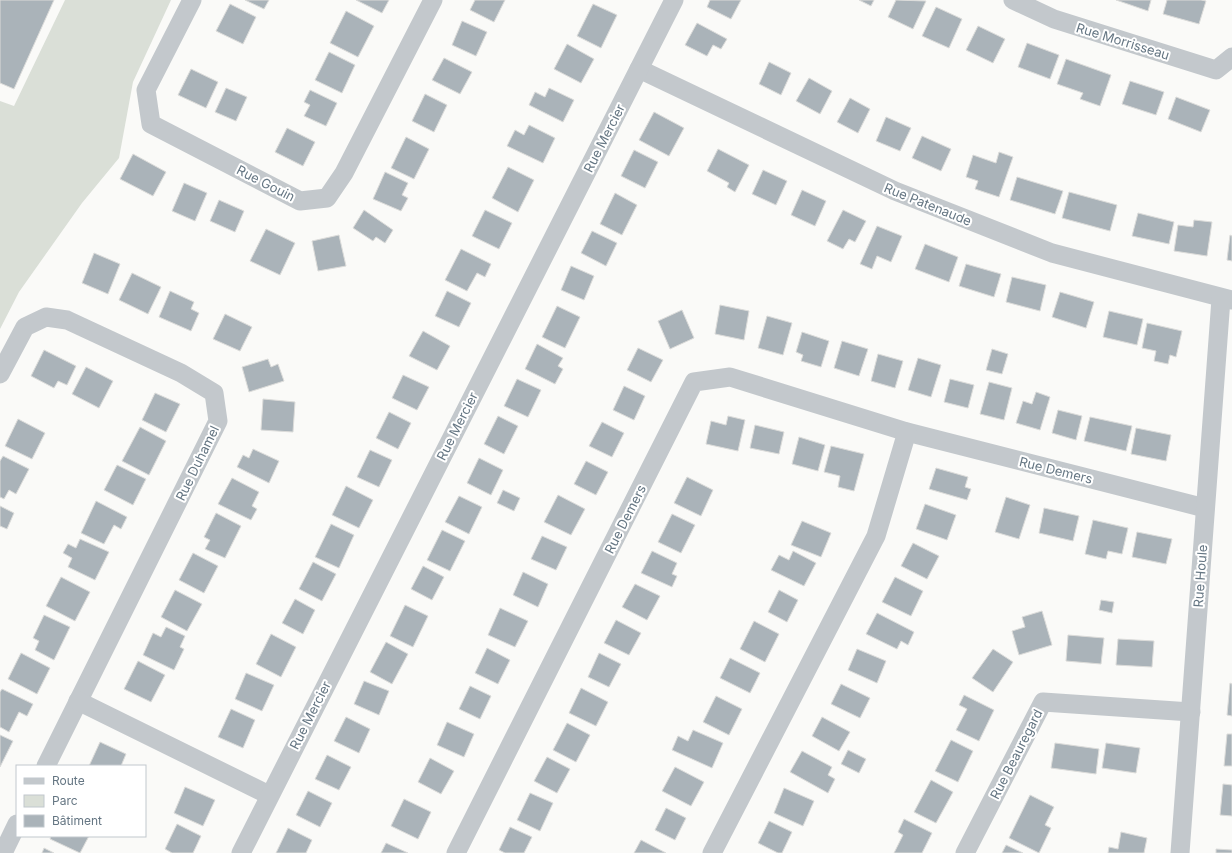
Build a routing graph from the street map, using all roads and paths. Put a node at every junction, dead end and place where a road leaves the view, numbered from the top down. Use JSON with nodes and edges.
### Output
{"nodes":[{"id":1,"x":192,"y":0,"type":"edge"},
{"id":2,"x":433,"y":0,"type":"edge"},
{"id":3,"x":674,"y":0,"type":"edge"},
{"id":4,"x":1013,"y":0,"type":"edge"},
{"id":5,"x":1232,"y":57,"type":"edge"},
{"id":6,"x":639,"y":68,"type":"junction"},
{"id":7,"x":1227,"y":300,"type":"edge"},
{"id":8,"x":0,"y":374,"type":"edge"},
{"id":9,"x":907,"y":432,"type":"junction"},
{"id":10,"x":1205,"y":508,"type":"junction"},
{"id":11,"x":78,"y":701,"type":"junction"},
{"id":12,"x":1191,"y":712,"type":"junction"},
{"id":13,"x":46,"y":765,"type":"edge"},
{"id":14,"x":269,"y":795,"type":"junction"},
{"id":15,"x":16,"y":826,"type":"edge"},
{"id":16,"x":3,"y":853,"type":"edge"},
{"id":17,"x":241,"y":853,"type":"edge"},
{"id":18,"x":456,"y":853,"type":"edge"},
{"id":19,"x":712,"y":853,"type":"edge"},
{"id":20,"x":965,"y":853,"type":"edge"},
{"id":21,"x":1180,"y":853,"type":"edge"}],
"edges":[{"from":1,"to":2,"type":"street","name":"Rue Gouin"},
{"from":3,"to":6,"type":"street","name":"Rue Mercier"},
{"from":4,"to":5,"type":"street","name":"Rue Morrisseau"},
{"from":6,"to":7,"type":"street","name":"Rue Patenaude"},
{"from":6,"to":14,"type":"street","name":"Rue Mercier"},
{"from":7,"to":10,"type":"street","name":"Rue Houle"},
{"from":8,"to":11,"type":"street","name":"Rue Duhamel"},
{"from":9,"to":10,"type":"street","name":"Rue Demers"},
{"from":9,"to":18,"type":"street","name":"Rue Demers"},
{"from":9,"to":19,"type":"street"},
{"from":10,"to":12,"type":"street","name":"Rue Houle"},
{"from":11,"to":13,"type":"street","name":"Rue Duhamel"},
{"from":11,"to":14,"type":"street"},
{"from":12,"to":20,"type":"street","name":"Rue Beauregard"},
{"from":12,"to":21,"type":"street","name":"Rue Houle"},
{"from":14,"to":17,"type":"street","name":"Rue Mercier"},
{"from":15,"to":16,"type":"street"}]}
